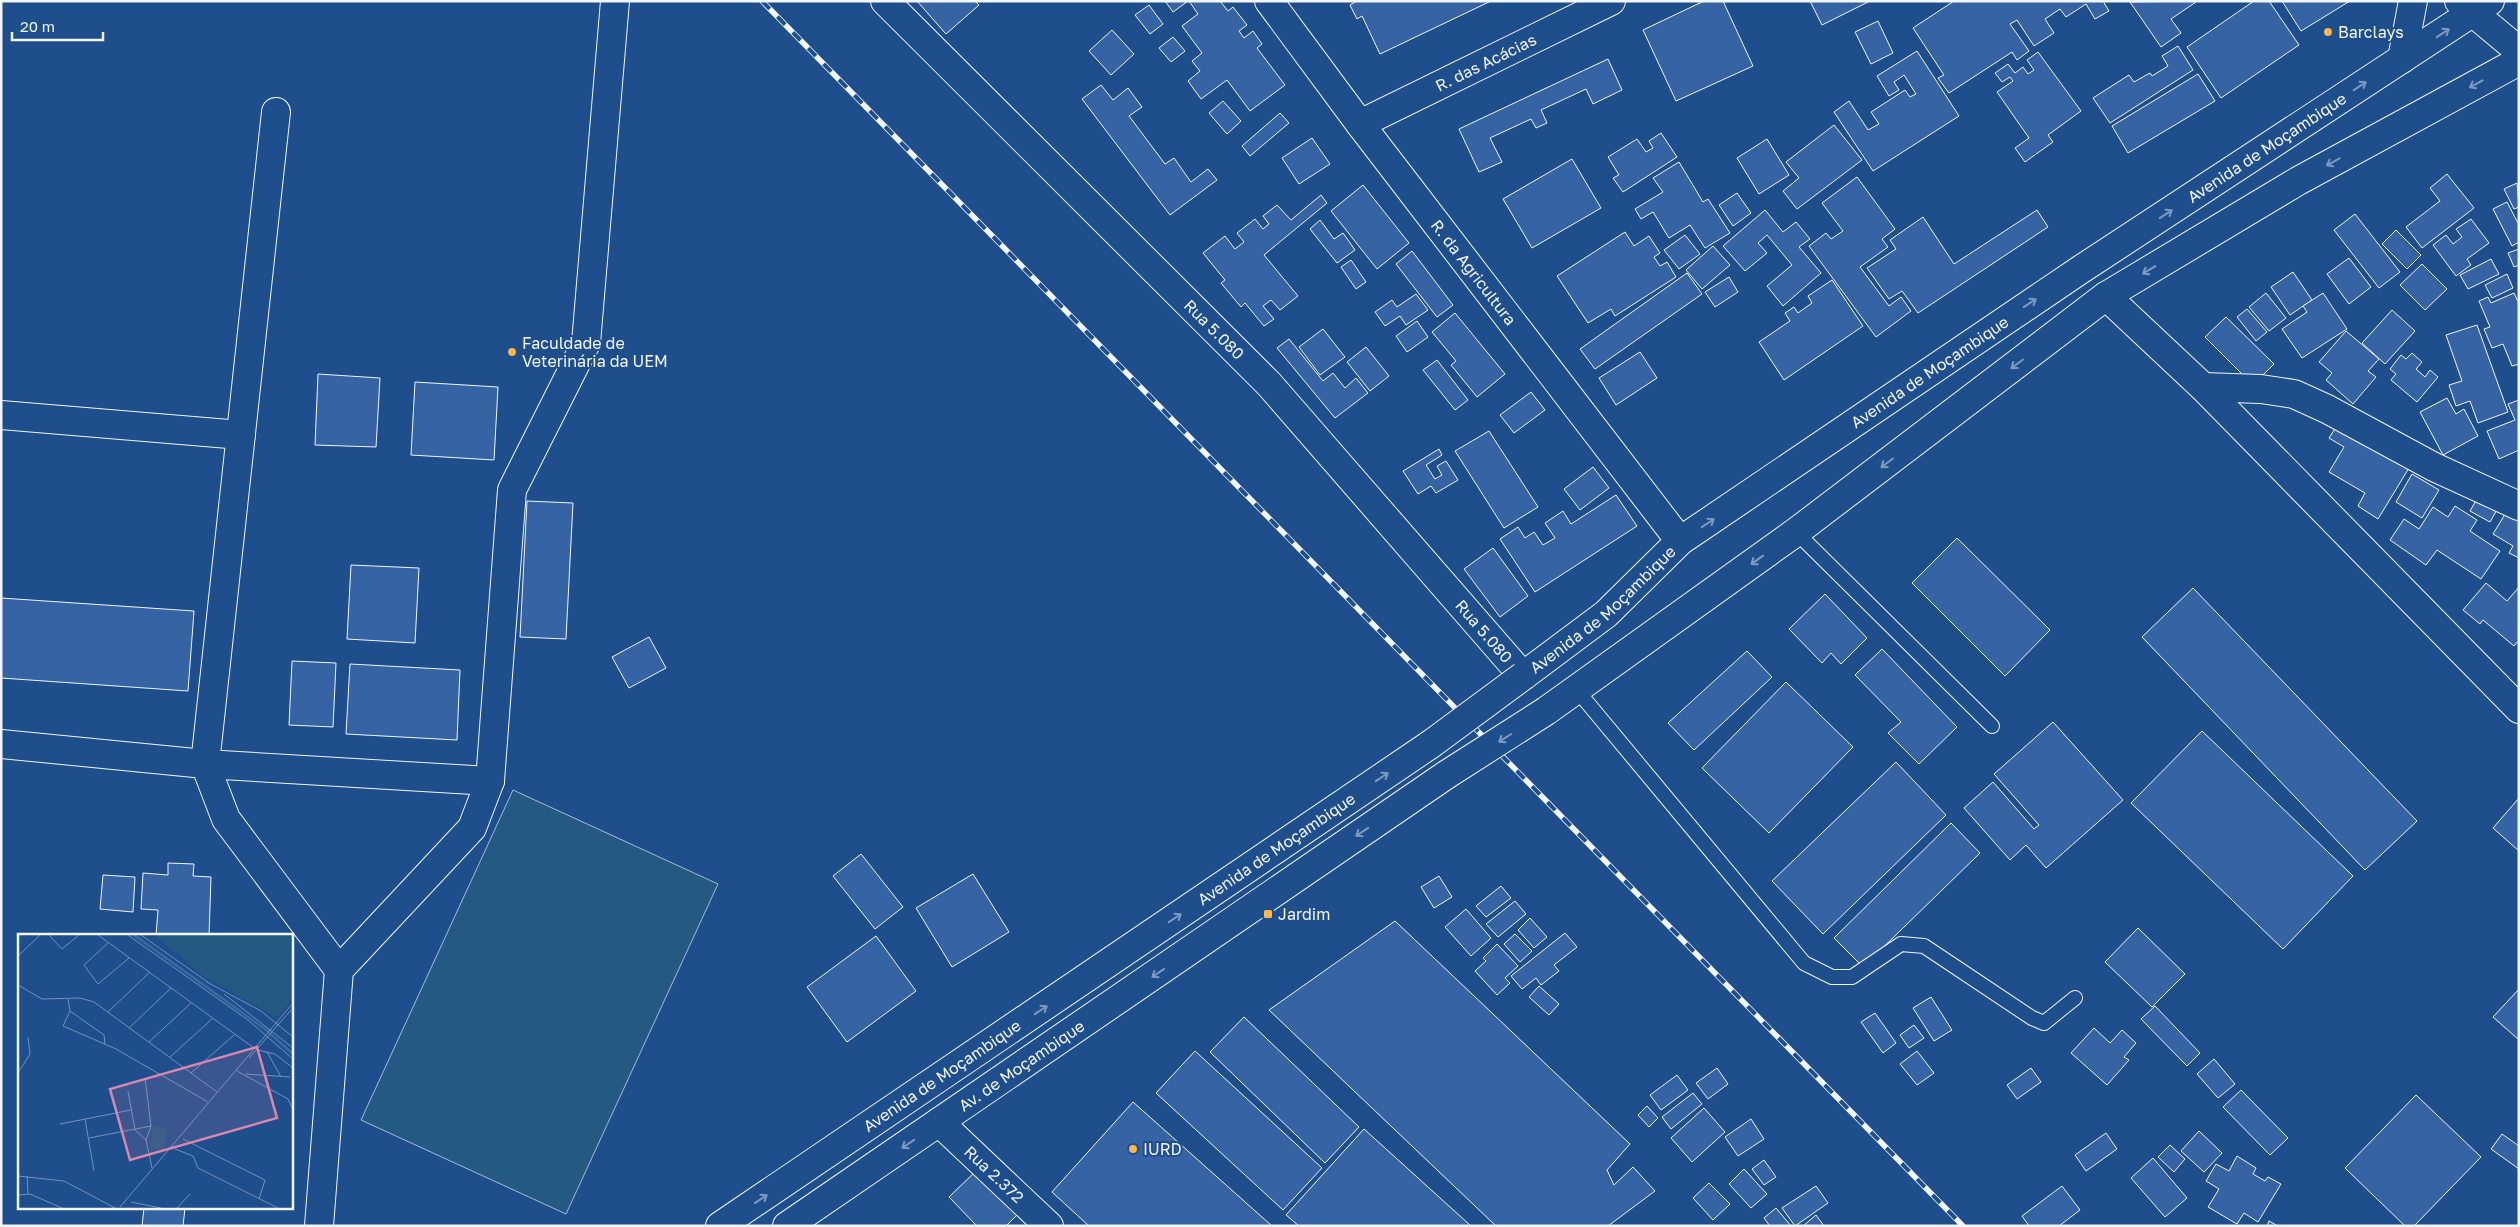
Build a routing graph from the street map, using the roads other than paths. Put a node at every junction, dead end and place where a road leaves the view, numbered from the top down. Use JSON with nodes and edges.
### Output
{"nodes":[{"id":1,"x":615,"y":1,"type":"edge"},
{"id":2,"x":885,"y":1,"type":"edge"},
{"id":3,"x":1269,"y":1,"type":"edge"},
{"id":4,"x":1611,"y":1,"type":"edge"},
{"id":5,"x":2413,"y":1,"type":"edge"},
{"id":6,"x":2474,"y":5,"type":"edge"},
{"id":7,"x":2519,"y":51,"type":"edge"},
{"id":8,"x":2402,"y":59,"type":"junction"},
{"id":9,"x":2519,"y":61,"type":"edge"},
{"id":10,"x":276,"y":112,"type":"dead end"},
{"id":11,"x":1360,"y":124,"type":"junction"},
{"id":12,"x":2106,"y":296,"type":"junction"},
{"id":13,"x":2203,"y":387,"type":"junction"},
{"id":14,"x":1,"y":415,"type":"edge"},
{"id":15,"x":242,"y":434,"type":"junction"},
{"id":16,"x":2519,"y":506,"type":"edge"},
{"id":17,"x":1796,"y":532,"type":"junction"},
{"id":18,"x":1680,"y":541,"type":"junction"},
{"id":19,"x":1523,"y":676,"type":"junction"},
{"id":20,"x":1576,"y":689,"type":"junction"},
{"id":21,"x":2519,"y":709,"type":"edge"},
{"id":22,"x":1992,"y":726,"type":"dead end"},
{"id":23,"x":1,"y":744,"type":"edge"},
{"id":24,"x":205,"y":764,"type":"junction"},
{"id":25,"x":490,"y":781,"type":"junction"},
{"id":26,"x":1256,"y":906,"type":"joint"},
{"id":27,"x":339,"y":970,"type":"junction"},
{"id":28,"x":2075,"y":998,"type":"dead end"},
{"id":29,"x":939,"y":1122,"type":"junction"},
{"id":30,"x":319,"y":1226,"type":"edge"},
{"id":31,"x":720,"y":1226,"type":"edge"},
{"id":32,"x":786,"y":1226,"type":"edge"},
{"id":33,"x":1049,"y":1226,"type":"edge"}],
"edges":[{"from":1,"to":25,"type":"main road"},
{"from":2,"to":19,"type":"main road","name":"Rua 5.080"},
{"from":3,"to":11,"type":"main road","name":"R. da Agricultura"},
{"from":4,"to":11,"type":"main road","name":"R. das Acácias"},
{"from":5,"to":8,"type":"main road"},
{"from":6,"to":7,"type":"main road"},
{"from":8,"to":6,"type":"main road","name":"Avenida de Moçambique","one_way":true},
{"from":18,"to":8,"type":"main road","name":"Avenida de Moçambique","one_way":true},
{"from":9,"to":12,"type":"main road","name":"Avenida de Moçambique","one_way":true},
{"from":10,"to":15,"type":"main road"},
{"from":11,"to":18,"type":"main road","name":"R. da Agricultura"},
{"from":12,"to":13,"type":"main road"},
{"from":12,"to":17,"type":"main road","name":"Avenida de Moçambique","one_way":true},
{"from":13,"to":16,"type":"main road"},
{"from":13,"to":21,"type":"main road"},
{"from":14,"to":15,"type":"main road"},
{"from":15,"to":24,"type":"main road"},
{"from":17,"to":20,"type":"main road","name":"Avenida de Moçambique","one_way":true},
{"from":17,"to":22,"type":"lane"},
{"from":18,"to":19,"type":"main road","name":"Avenida de Moçambique"},
{"from":31,"to":19,"type":"main road","name":"Avenida de Moçambique","one_way":true,"bridge":true},
{"from":20,"to":26,"type":"main road","name":"Avenida de Moçambique","one_way":true,"bridge":true},
{"from":20,"to":28,"type":"lane"},
{"from":23,"to":24,"type":"main road"},
{"from":24,"to":25,"type":"main road"},
{"from":24,"to":27,"type":"main road"},
{"from":25,"to":27,"type":"main road"},
{"from":26,"to":29,"type":"main road","name":"Av. de Moçambique","one_way":true},
{"from":27,"to":30,"type":"main road"},
{"from":29,"to":32,"type":"main road","name":"Av. de Moçambique","one_way":true},
{"from":29,"to":33,"type":"main road","name":"Rua 2.372"}]}
